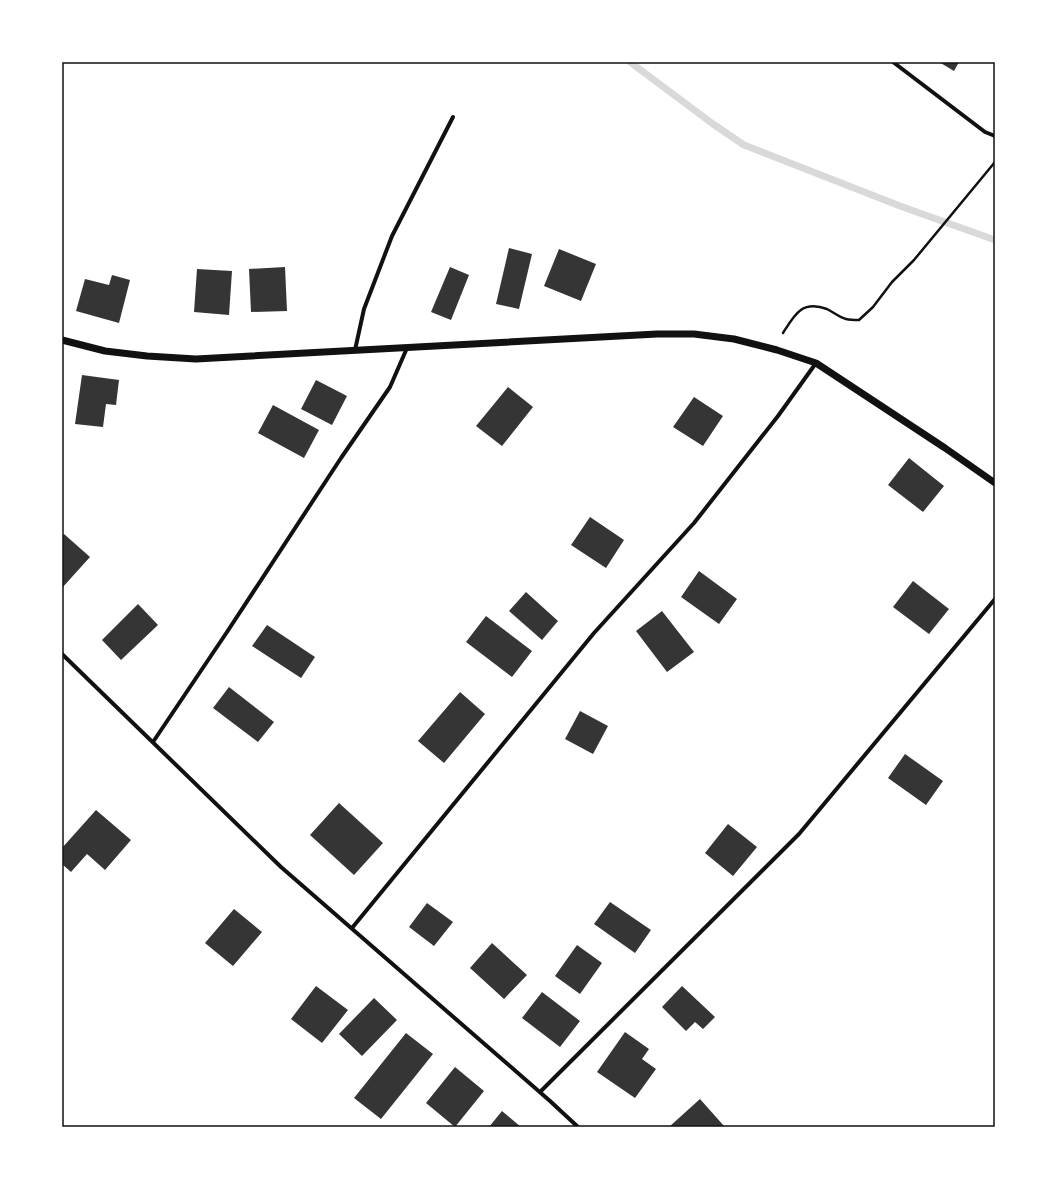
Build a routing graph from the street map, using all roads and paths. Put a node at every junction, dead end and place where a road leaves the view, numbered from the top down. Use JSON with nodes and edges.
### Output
{"nodes":[{"id":1,"x":893,"y":62,"type":"edge"},
{"id":2,"x":453,"y":117,"type":"dead end"},
{"id":3,"x":995,"y":136,"type":"edge"},
{"id":4,"x":995,"y":162,"type":"edge"},
{"id":5,"x":783,"y":333,"type":"dead end"},
{"id":6,"x":62,"y":340,"type":"edge"},
{"id":7,"x":407,"y":348,"type":"junction"},
{"id":8,"x":355,"y":350,"type":"junction"},
{"id":9,"x":816,"y":363,"type":"junction"},
{"id":10,"x":995,"y":483,"type":"edge"},
{"id":11,"x":995,"y":599,"type":"edge"},
{"id":12,"x":62,"y":654,"type":"edge"},
{"id":13,"x":153,"y":742,"type":"junction"},
{"id":14,"x":352,"y":928,"type":"junction"},
{"id":15,"x":540,"y":1092,"type":"junction"},
{"id":16,"x":578,"y":1127,"type":"edge"}],
"edges":[{"from":1,"to":3,"type":"street"},
{"from":2,"to":8,"type":"street"},
{"from":4,"to":5,"type":"path"},
{"from":6,"to":8,"type":"street"},
{"from":7,"to":8,"type":"street"},
{"from":7,"to":9,"type":"street"},
{"from":7,"to":13,"type":"street"},
{"from":9,"to":10,"type":"street"},
{"from":9,"to":14,"type":"street"},
{"from":11,"to":15,"type":"street"},
{"from":12,"to":13,"type":"street"},
{"from":13,"to":14,"type":"street"},
{"from":14,"to":15,"type":"street"},
{"from":15,"to":16,"type":"street"}]}
